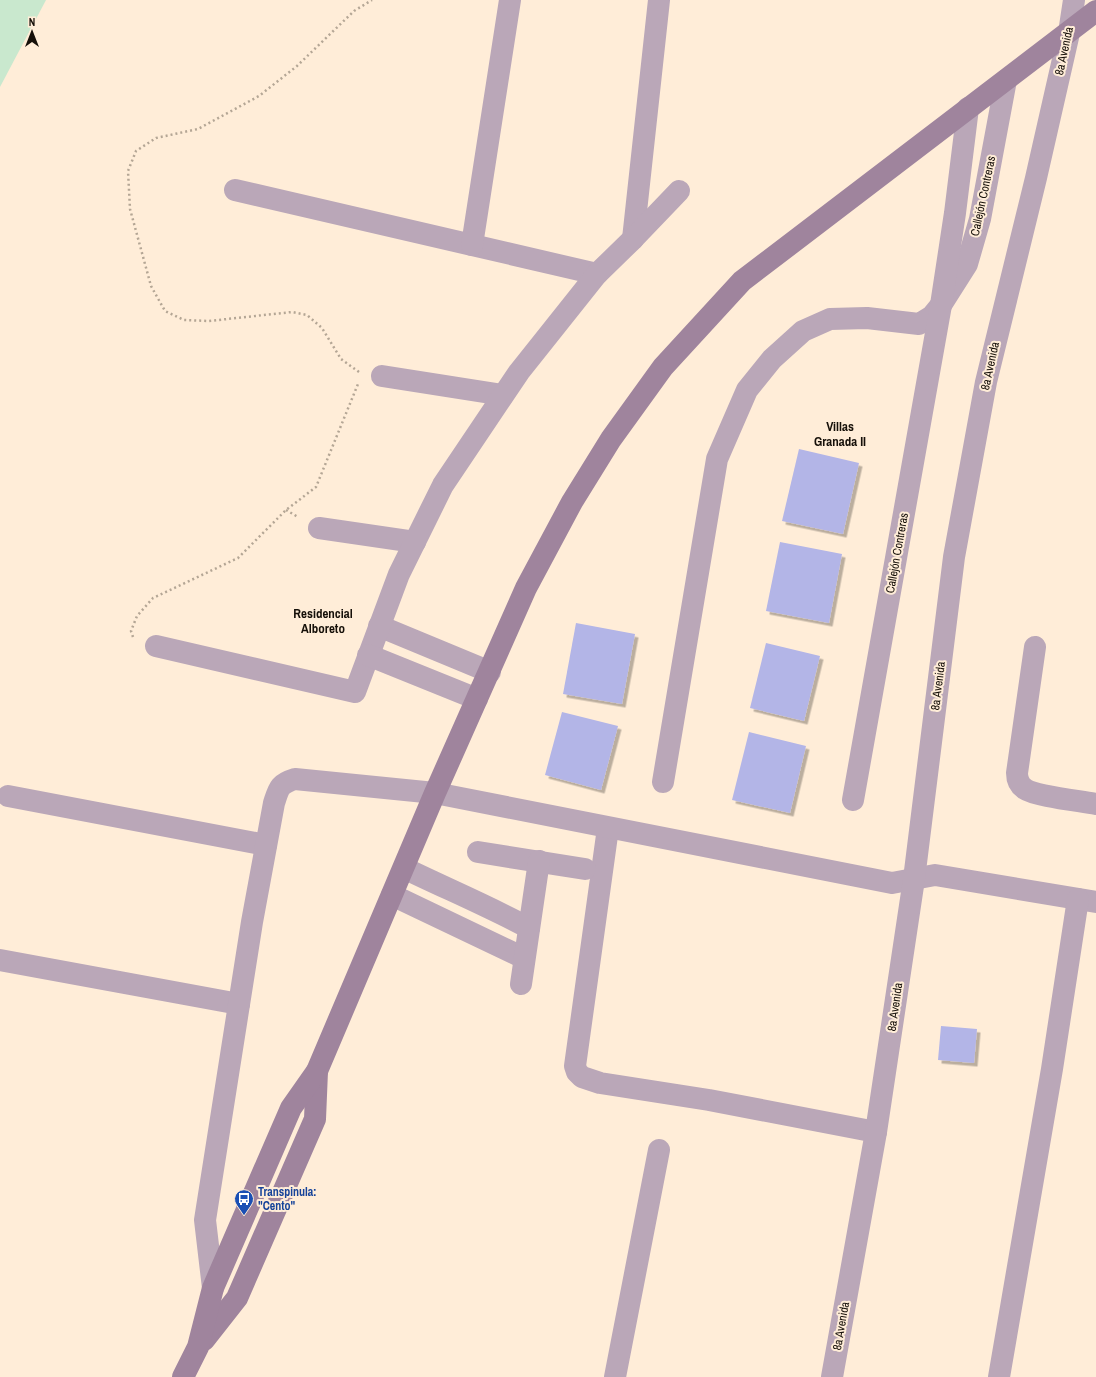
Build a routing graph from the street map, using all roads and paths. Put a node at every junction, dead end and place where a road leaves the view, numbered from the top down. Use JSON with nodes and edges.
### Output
{"nodes":[{"id":1,"x":372,"y":0,"type":"edge"},
{"id":2,"x":510,"y":0,"type":"edge"},
{"id":3,"x":659,"y":0,"type":"edge"},
{"id":4,"x":1074,"y":0,"type":"edge"},
{"id":5,"x":1096,"y":11,"type":"edge"},
{"id":6,"x":1069,"y":33,"type":"junction"},
{"id":7,"x":1006,"y":80,"type":"junction"},
{"id":8,"x":968,"y":108,"type":"junction"},
{"id":9,"x":235,"y":190,"type":"dead end"},
{"id":10,"x":679,"y":191,"type":"dead end"},
{"id":11,"x":633,"y":240,"type":"junction"},
{"id":12,"x":472,"y":245,"type":"junction"},
{"id":13,"x":598,"y":274,"type":"junction"},
{"id":14,"x":941,"y":305,"type":"junction"},
{"id":15,"x":372,"y":375,"type":"joint"},
{"id":16,"x":360,"y":381,"type":"dead end"},
{"id":17,"x":503,"y":395,"type":"junction"},
{"id":18,"x":319,"y":528,"type":"dead end"},
{"id":19,"x":415,"y":542,"type":"junction"},
{"id":20,"x":379,"y":626,"type":"junction"},
{"id":21,"x":156,"y":646,"type":"joint"},
{"id":22,"x":1035,"y":647,"type":"dead end"},
{"id":23,"x":368,"y":655,"type":"junction"},
{"id":24,"x":490,"y":672,"type":"junction"},
{"id":25,"x":478,"y":699,"type":"junction"},
{"id":26,"x":663,"y":782,"type":"dead end"},
{"id":27,"x":435,"y":793,"type":"junction"},
{"id":28,"x":8,"y":796,"type":"dead end"},
{"id":29,"x":853,"y":800,"type":"dead end"},
{"id":30,"x":1096,"y":804,"type":"edge"},
{"id":31,"x":608,"y":828,"type":"junction"},
{"id":32,"x":266,"y":845,"type":"junction"},
{"id":33,"x":478,"y":852,"type":"dead end"},
{"id":34,"x":539,"y":861,"type":"junction"},
{"id":35,"x":404,"y":868,"type":"junction"},
{"id":36,"x":585,"y":868,"type":"dead end"},
{"id":37,"x":914,"y":879,"type":"junction"},
{"id":38,"x":392,"y":895,"type":"junction"},
{"id":39,"x":1087,"y":900,"type":"edge"},
{"id":40,"x":529,"y":928,"type":"junction"},
{"id":41,"x":524,"y":958,"type":"junction"},
{"id":42,"x":0,"y":960,"type":"edge"},
{"id":43,"x":521,"y":984,"type":"dead end"},
{"id":44,"x":239,"y":1004,"type":"junction"},
{"id":45,"x":317,"y":1071,"type":"junction"},
{"id":46,"x":876,"y":1132,"type":"junction"},
{"id":47,"x":659,"y":1150,"type":"dead end"},
{"id":48,"x":213,"y":1288,"type":"junction"},
{"id":49,"x":198,"y":1348,"type":"junction"},
{"id":50,"x":183,"y":1377,"type":"edge"},
{"id":51,"x":615,"y":1377,"type":"edge"},
{"id":52,"x":832,"y":1377,"type":"edge"},
{"id":53,"x":999,"y":1377,"type":"edge"}],
"edges":[{"from":1,"to":15,"type":"path"},
{"from":2,"to":12,"type":"street"},
{"from":3,"to":11,"type":"street"},
{"from":4,"to":6,"type":"street","name":"8a Avenida"},
{"from":5,"to":6,"type":"main road"},
{"from":6,"to":7,"type":"main road"},
{"from":6,"to":37,"type":"street","name":"8a Avenida"},
{"from":7,"to":8,"type":"main road"},
{"from":7,"to":14,"type":"street","name":"Callejón Contreras"},
{"from":8,"to":14,"type":"street","name":"Callejón Contreras"},
{"from":8,"to":24,"type":"main road"},
{"from":9,"to":12,"type":"street"},
{"from":10,"to":11,"type":"street"},
{"from":11,"to":13,"type":"street"},
{"from":12,"to":13,"type":"street"},
{"from":13,"to":17,"type":"street"},
{"from":14,"to":26,"type":"street"},
{"from":14,"to":29,"type":"street","name":"Callejón Contreras"},
{"from":15,"to":17,"type":"street"},
{"from":16,"to":21,"type":"path"},
{"from":17,"to":19,"type":"street"},
{"from":18,"to":19,"type":"street"},
{"from":19,"to":20,"type":"street"},
{"from":20,"to":23,"type":"street"},
{"from":20,"to":24,"type":"street"},
{"from":21,"to":23,"type":"street"},
{"from":22,"to":30,"type":"street"},
{"from":23,"to":25,"type":"street"},
{"from":24,"to":25,"type":"main road"},
{"from":25,"to":27,"type":"main road"},
{"from":27,"to":31,"type":"street"},
{"from":27,"to":32,"type":"street"},
{"from":27,"to":35,"type":"main road"},
{"from":28,"to":32,"type":"street"},
{"from":31,"to":37,"type":"street"},
{"from":31,"to":46,"type":"street"},
{"from":32,"to":44,"type":"street"},
{"from":33,"to":34,"type":"street"},
{"from":34,"to":36,"type":"street"},
{"from":34,"to":40,"type":"street"},
{"from":35,"to":38,"type":"main road"},
{"from":35,"to":40,"type":"street"},
{"from":37,"to":39,"type":"street"},
{"from":37,"to":46,"type":"street","name":"8a Avenida"},
{"from":38,"to":41,"type":"street"},
{"from":38,"to":45,"type":"main road"},
{"from":39,"to":53,"type":"street"},
{"from":40,"to":41,"type":"street"},
{"from":41,"to":43,"type":"street"},
{"from":42,"to":44,"type":"street"},
{"from":44,"to":48,"type":"street"},
{"from":45,"to":48,"type":"main road"},
{"from":45,"to":49,"type":"main road"},
{"from":46,"to":52,"type":"street","name":"8a Avenida"},
{"from":47,"to":51,"type":"street"},
{"from":48,"to":49,"type":"main road"},
{"from":49,"to":50,"type":"main road"}]}
